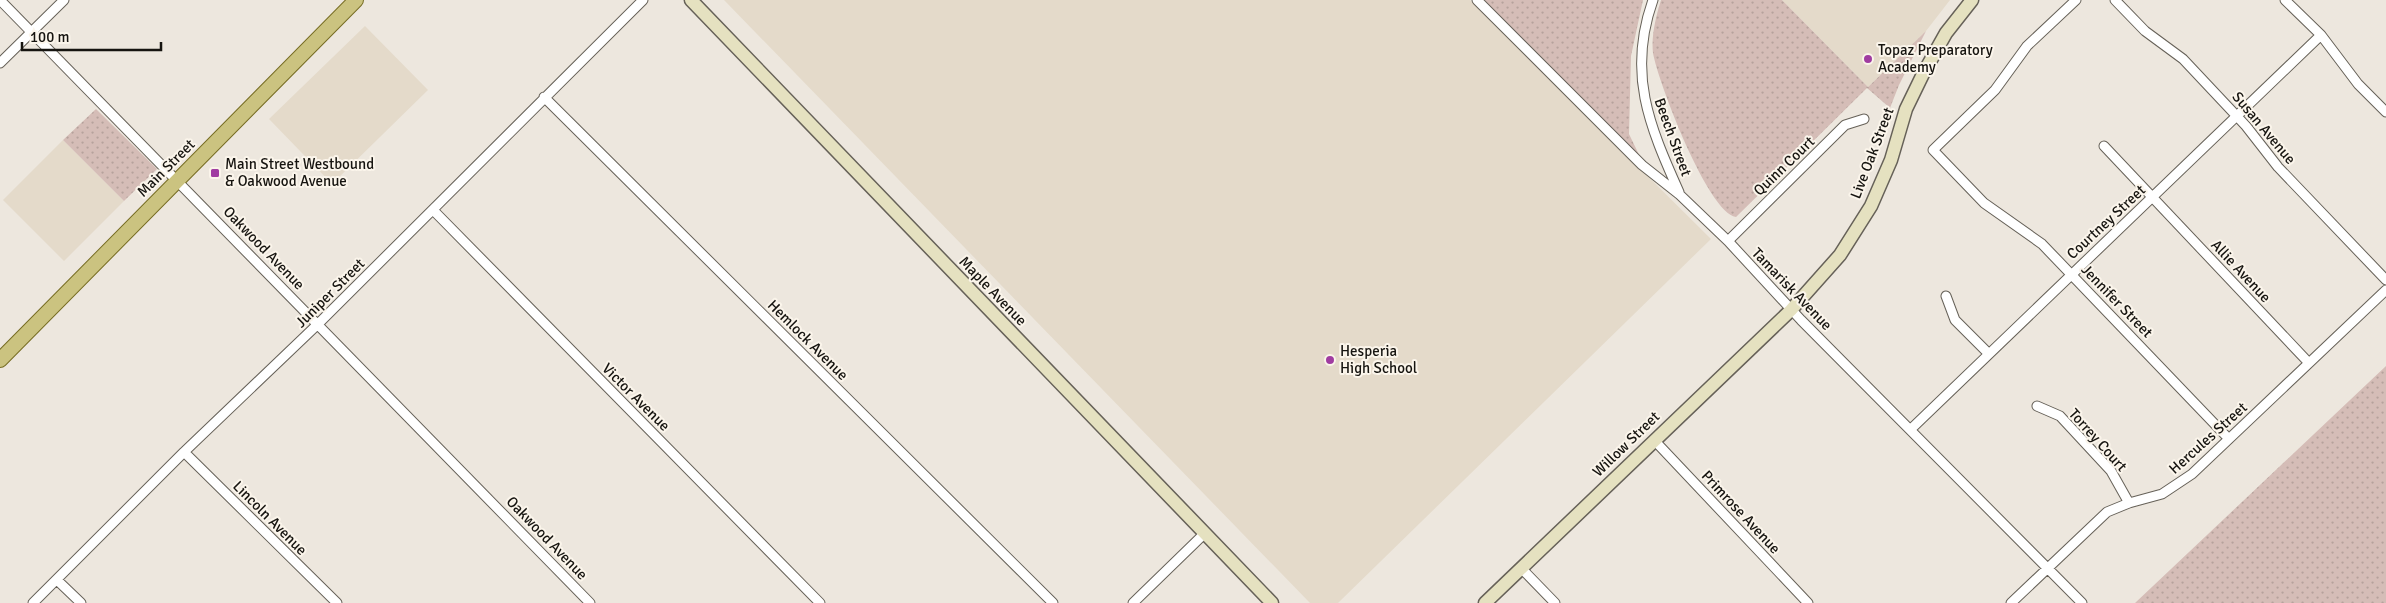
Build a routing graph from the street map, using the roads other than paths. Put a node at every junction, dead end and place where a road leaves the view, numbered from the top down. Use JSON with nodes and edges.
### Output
{"nodes":[{"id":1,"x":0,"y":0,"type":"edge"},
{"id":2,"x":64,"y":0,"type":"edge"},
{"id":3,"x":356,"y":0,"type":"edge"},
{"id":4,"x":643,"y":0,"type":"edge"},
{"id":5,"x":691,"y":0,"type":"edge"},
{"id":6,"x":1477,"y":0,"type":"edge"},
{"id":7,"x":1653,"y":0,"type":"edge"},
{"id":8,"x":1972,"y":0,"type":"edge"},
{"id":9,"x":2076,"y":0,"type":"edge"},
{"id":10,"x":2115,"y":0,"type":"edge"},
{"id":11,"x":2285,"y":0,"type":"edge"},
{"id":12,"x":31,"y":33,"type":"junction"},
{"id":13,"x":2321,"y":35,"type":"junction"},
{"id":14,"x":0,"y":63,"type":"edge"},
{"id":15,"x":544,"y":97,"type":"junction"},
{"id":16,"x":2386,"y":112,"type":"edge"},
{"id":17,"x":2238,"y":116,"type":"junction"},
{"id":18,"x":1864,"y":119,"type":"dead end"},
{"id":19,"x":2104,"y":146,"type":"dead end"},
{"id":20,"x":178,"y":180,"type":"junction"},
{"id":21,"x":1680,"y":195,"type":"junction"},
{"id":22,"x":2153,"y":197,"type":"junction"},
{"id":23,"x":433,"y":210,"type":"junction"},
{"id":24,"x":1728,"y":241,"type":"junction"},
{"id":25,"x":2072,"y":274,"type":"junction"},
{"id":26,"x":2386,"y":280,"type":"edge"},
{"id":27,"x":2386,"y":290,"type":"edge"},
{"id":28,"x":1946,"y":296,"type":"dead end"},
{"id":29,"x":1791,"y":310,"type":"junction"},
{"id":30,"x":318,"y":324,"type":"junction"},
{"id":31,"x":1989,"y":354,"type":"junction"},
{"id":32,"x":0,"y":360,"type":"edge"},
{"id":33,"x":2309,"y":363,"type":"junction"},
{"id":34,"x":2037,"y":406,"type":"dead end"},
{"id":35,"x":1910,"y":429,"type":"junction"},
{"id":36,"x":2229,"y":439,"type":"junction"},
{"id":37,"x":1654,"y":440,"type":"junction"},
{"id":38,"x":184,"y":452,"type":"junction"},
{"id":39,"x":2129,"y":503,"type":"junction"},
{"id":40,"x":1204,"y":534,"type":"junction"},
{"id":41,"x":1521,"y":568,"type":"junction"},
{"id":42,"x":2048,"y":568,"type":"junction"},
{"id":43,"x":57,"y":580,"type":"junction"},
{"id":44,"x":33,"y":603,"type":"edge"},
{"id":45,"x":81,"y":603,"type":"edge"},
{"id":46,"x":337,"y":603,"type":"edge"},
{"id":47,"x":590,"y":603,"type":"edge"},
{"id":48,"x":820,"y":603,"type":"edge"},
{"id":49,"x":1053,"y":603,"type":"edge"},
{"id":50,"x":1134,"y":603,"type":"edge"},
{"id":51,"x":1272,"y":603,"type":"edge"},
{"id":52,"x":1485,"y":603,"type":"edge"},
{"id":53,"x":1555,"y":603,"type":"edge"},
{"id":54,"x":1808,"y":603,"type":"edge"},
{"id":55,"x":2011,"y":603,"type":"edge"},
{"id":56,"x":2082,"y":603,"type":"edge"}],
"edges":[{"from":1,"to":12,"type":"street","name":"Oakwood Avenue"},
{"from":2,"to":12,"type":"street"},
{"from":3,"to":20,"type":"main road","name":"Main Street"},
{"from":4,"to":15,"type":"street","name":"Juniper Street"},
{"from":5,"to":40,"type":"street","name":"Maple Avenue"},
{"from":6,"to":21,"type":"street","name":"Tamarisk Avenue"},
{"from":7,"to":21,"type":"street","name":"Beech Street"},
{"from":8,"to":29,"type":"street","name":"Live Oak Street"},
{"from":9,"to":25,"type":"street","name":"Jennifer Street"},
{"from":10,"to":17,"type":"street","name":"Susan Avenue"},
{"from":11,"to":13,"type":"street"},
{"from":12,"to":14,"type":"street"},
{"from":12,"to":20,"type":"street","name":"Oakwood Avenue"},
{"from":13,"to":16,"type":"street"},
{"from":13,"to":17,"type":"street","name":"Courtney Street"},
{"from":15,"to":23,"type":"street","name":"Juniper Street"},
{"from":15,"to":49,"type":"street","name":"Hemlock Avenue"},
{"from":17,"to":22,"type":"street","name":"Courtney Street"},
{"from":17,"to":26,"type":"street","name":"Susan Avenue"},
{"from":18,"to":24,"type":"street","name":"Quinn Court"},
{"from":19,"to":22,"type":"street","name":"Allie Avenue"},
{"from":20,"to":30,"type":"street","name":"Oakwood Avenue"},
{"from":20,"to":32,"type":"main road","name":"Main Street"},
{"from":21,"to":24,"type":"street","name":"Tamarisk Avenue"},
{"from":22,"to":25,"type":"street","name":"Courtney Street"},
{"from":22,"to":33,"type":"street","name":"Allie Avenue"},
{"from":23,"to":30,"type":"street","name":"Juniper Street"},
{"from":23,"to":48,"type":"street","name":"Victor Avenue"},
{"from":24,"to":29,"type":"street","name":"Tamarisk Avenue"},
{"from":25,"to":31,"type":"street","name":"Courtney Street"},
{"from":25,"to":36,"type":"street","name":"Jennifer Street"},
{"from":27,"to":33,"type":"street","name":"Hercules Street"},
{"from":28,"to":31,"type":"street"},
{"from":29,"to":35,"type":"street","name":"Tamarisk Avenue"},
{"from":29,"to":37,"type":"street","name":"Willow Street"},
{"from":30,"to":38,"type":"street","name":"Juniper Street"},
{"from":30,"to":47,"type":"street","name":"Oakwood Avenue"},
{"from":31,"to":35,"type":"street","name":"Courtney Street"},
{"from":33,"to":36,"type":"street","name":"Hercules Street"},
{"from":34,"to":39,"type":"street","name":"Torrey Court"},
{"from":35,"to":42,"type":"street","name":"Tamarisk Avenue"},
{"from":36,"to":39,"type":"street","name":"Hercules Street"},
{"from":37,"to":41,"type":"street","name":"Willow Street"},
{"from":37,"to":54,"type":"street","name":"Primrose Avenue"},
{"from":38,"to":43,"type":"street","name":"Juniper Street"},
{"from":38,"to":46,"type":"street","name":"Lincoln Avenue"},
{"from":39,"to":42,"type":"street","name":"Hercules Street"},
{"from":40,"to":50,"type":"street"},
{"from":40,"to":51,"type":"street","name":"Maple Avenue"},
{"from":41,"to":52,"type":"street","name":"Willow Street"},
{"from":41,"to":53,"type":"street"},
{"from":42,"to":55,"type":"street","name":"Hercules Street"},
{"from":42,"to":56,"type":"street","name":"Tamarisk Avenue"},
{"from":43,"to":44,"type":"street","name":"Juniper Street"},
{"from":43,"to":45,"type":"street"}]}
